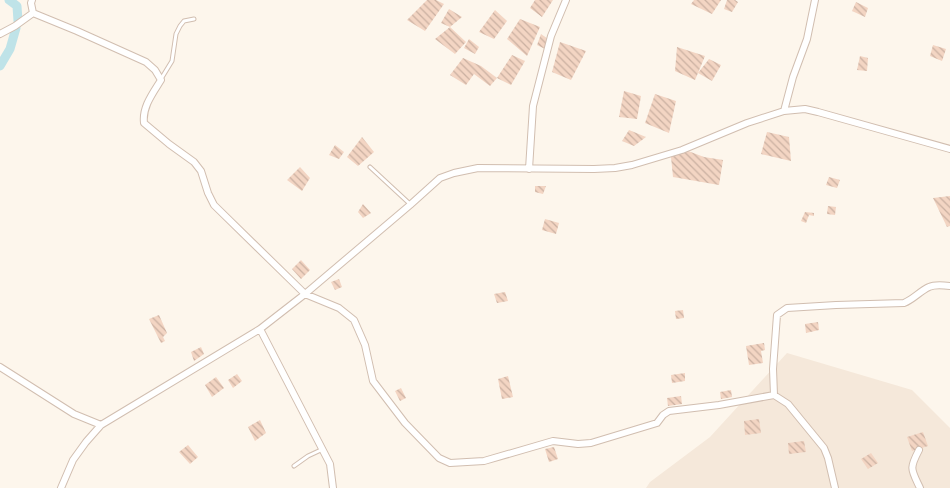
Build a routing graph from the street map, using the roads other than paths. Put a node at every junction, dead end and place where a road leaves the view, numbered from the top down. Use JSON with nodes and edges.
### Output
{"nodes":[{"id":1,"x":32,"y":0,"type":"edge"},
{"id":2,"x":566,"y":0,"type":"edge"},
{"id":3,"x":815,"y":0,"type":"edge"},
{"id":4,"x":33,"y":13,"type":"junction"},
{"id":5,"x":194,"y":18,"type":"dead end"},
{"id":6,"x":0,"y":34,"type":"edge"},
{"id":7,"x":161,"y":80,"type":"junction"},
{"id":8,"x":784,"y":111,"type":"junction"},
{"id":9,"x":950,"y":149,"type":"edge"},
{"id":10,"x":370,"y":167,"type":"dead end"},
{"id":11,"x":529,"y":169,"type":"junction"},
{"id":12,"x":410,"y":205,"type":"junction"},
{"id":13,"x":950,"y":286,"type":"edge"},
{"id":14,"x":305,"y":294,"type":"junction"},
{"id":15,"x":260,"y":329,"type":"junction"},
{"id":16,"x":0,"y":367,"type":"edge"},
{"id":17,"x":774,"y":395,"type":"junction"},
{"id":18,"x":101,"y":425,"type":"junction"},
{"id":19,"x":323,"y":449,"type":"junction"},
{"id":20,"x":919,"y":450,"type":"dead end"},
{"id":21,"x":294,"y":466,"type":"dead end"},
{"id":22,"x":61,"y":488,"type":"edge"},
{"id":23,"x":333,"y":488,"type":"edge"},
{"id":24,"x":835,"y":488,"type":"edge"},
{"id":25,"x":920,"y":488,"type":"edge"}],
"edges":[{"from":1,"to":4,"type":"street"},
{"from":2,"to":11,"type":"street"},
{"from":3,"to":8,"type":"street"},
{"from":4,"to":6,"type":"street"},
{"from":4,"to":7,"type":"street"},
{"from":5,"to":7,"type":"lane"},
{"from":7,"to":14,"type":"street"},
{"from":8,"to":9,"type":"street"},
{"from":8,"to":11,"type":"street"},
{"from":10,"to":12,"type":"lane"},
{"from":11,"to":12,"type":"street"},
{"from":12,"to":14,"type":"street"},
{"from":13,"to":17,"type":"street"},
{"from":14,"to":15,"type":"street"},
{"from":14,"to":17,"type":"street"},
{"from":15,"to":18,"type":"street"},
{"from":15,"to":19,"type":"street"},
{"from":16,"to":18,"type":"street"},
{"from":17,"to":24,"type":"street"},
{"from":18,"to":22,"type":"street"},
{"from":19,"to":21,"type":"lane"},
{"from":19,"to":23,"type":"street"},
{"from":20,"to":25,"type":"street"}]}
